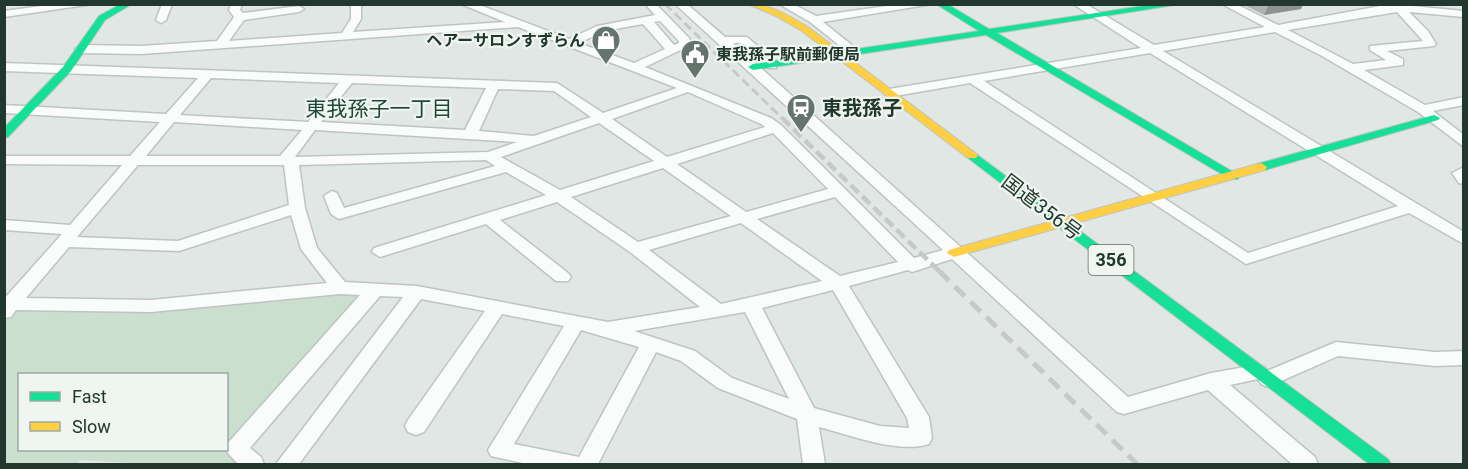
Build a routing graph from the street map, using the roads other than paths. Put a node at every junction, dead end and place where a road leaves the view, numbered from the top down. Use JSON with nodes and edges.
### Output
{"nodes":[{"id":1,"x":88,"y":4,"type":"edge"},
{"id":2,"x":128,"y":4,"type":"edge"},
{"id":3,"x":167,"y":4,"type":"edge"},
{"id":4,"x":237,"y":4,"type":"edge"},
{"id":5,"x":356,"y":4,"type":"edge"},
{"id":6,"x":466,"y":4,"type":"edge"},
{"id":7,"x":650,"y":4,"type":"edge"},
{"id":8,"x":680,"y":4,"type":"edge"},
{"id":9,"x":752,"y":4,"type":"edge"},
{"id":10,"x":784,"y":4,"type":"edge"},
{"id":11,"x":857,"y":4,"type":"edge"},
{"id":12,"x":927,"y":4,"type":"edge"},
{"id":13,"x":940,"y":4,"type":"edge"},
{"id":14,"x":1078,"y":4,"type":"edge"},
{"id":15,"x":1177,"y":4,"type":"edge"},
{"id":16,"x":1227,"y":4,"type":"edge"},
{"id":17,"x":70,"y":6,"type":"edge"},
{"id":18,"x":1398,"y":7,"type":"edge"},
{"id":19,"x":869,"y":12,"type":"junction"},
{"id":20,"x":4,"y":14,"type":"edge"},
{"id":21,"x":1464,"y":14,"type":"edge"},
{"id":22,"x":1098,"y":16,"type":"junction"},
{"id":23,"x":240,"y":17,"type":"junction"},
{"id":24,"x":663,"y":17,"type":"junction"},
{"id":25,"x":161,"y":20,"type":"dead end"},
{"id":26,"x":294,"y":20,"type":"edge"},
{"id":27,"x":646,"y":20,"type":"junction"},
{"id":28,"x":814,"y":20,"type":"junction"},
{"id":29,"x":518,"y":24,"type":"junction"},
{"id":30,"x":1276,"y":28,"type":"junction"},
{"id":31,"x":988,"y":33,"type":"junction"},
{"id":32,"x":346,"y":35,"type":"junction"},
{"id":33,"x":723,"y":41,"type":"junction"},
{"id":34,"x":222,"y":43,"type":"junction"},
{"id":35,"x":569,"y":43,"type":"junction"},
{"id":36,"x":1151,"y":49,"type":"junction"},
{"id":37,"x":81,"y":50,"type":"junction"},
{"id":38,"x":672,"y":50,"type":"junction"},
{"id":39,"x":847,"y":54,"type":"junction"},
{"id":40,"x":772,"y":65,"type":"junction"},
{"id":41,"x":1046,"y":66,"type":"junction"},
{"id":42,"x":4,"y":67,"type":"edge"},
{"id":43,"x":635,"y":67,"type":"junction"},
{"id":44,"x":753,"y":67,"type":"junction"},
{"id":45,"x":1349,"y":68,"type":"junction"},
{"id":46,"x":67,"y":69,"type":"junction"},
{"id":47,"x":208,"y":74,"type":"junction"},
{"id":48,"x":972,"y":79,"type":"junction"},
{"id":49,"x":347,"y":81,"type":"junction"},
{"id":50,"x":493,"y":86,"type":"junction"},
{"id":51,"x":689,"y":88,"type":"junction"},
{"id":52,"x":889,"y":93,"type":"junction"},
{"id":53,"x":1464,"y":101,"type":"edge"},
{"id":54,"x":4,"y":109,"type":"edge"},
{"id":55,"x":1423,"y":109,"type":"junction"},
{"id":56,"x":30,"y":110,"type":"junction"},
{"id":57,"x":601,"y":117,"type":"junction"},
{"id":58,"x":171,"y":118,"type":"junction"},
{"id":59,"x":1434,"y":118,"type":"junction"},
{"id":60,"x":311,"y":126,"type":"junction"},
{"id":61,"x":776,"y":128,"type":"junction"},
{"id":62,"x":4,"y":135,"type":"edge"},
{"id":63,"x":470,"y":135,"type":"junction"},
{"id":64,"x":534,"y":139,"type":"junction"},
{"id":65,"x":1464,"y":143,"type":"edge"},
{"id":66,"x":1320,"y":151,"type":"junction"},
{"id":67,"x":489,"y":156,"type":"junction"},
{"id":68,"x":4,"y":160,"type":"edge"},
{"id":69,"x":136,"y":161,"type":"junction"},
{"id":70,"x":287,"y":161,"type":"junction"},
{"id":71,"x":666,"y":162,"type":"junction"},
{"id":72,"x":507,"y":167,"type":"junction"},
{"id":73,"x":1464,"y":171,"type":"edge"},
{"id":74,"x":1234,"y":176,"type":"junction"},
{"id":75,"x":1464,"y":180,"type":"edge"},
{"id":76,"x":838,"y":191,"type":"junction"},
{"id":77,"x":332,"y":196,"type":"dead end"},
{"id":78,"x":560,"y":196,"type":"junction"},
{"id":79,"x":1152,"y":199,"type":"junction"},
{"id":80,"x":1411,"y":207,"type":"junction"},
{"id":81,"x":297,"y":208,"type":"junction"},
{"id":82,"x":744,"y":217,"type":"junction"},
{"id":83,"x":488,"y":218,"type":"junction"},
{"id":84,"x":1063,"y":223,"type":"junction"},
{"id":85,"x":4,"y":225,"type":"edge"},
{"id":86,"x":72,"y":236,"type":"junction"},
{"id":87,"x":1464,"y":239,"type":"edge"},
{"id":88,"x":636,"y":248,"type":"junction"},
{"id":89,"x":380,"y":252,"type":"dead end"},
{"id":90,"x":954,"y":253,"type":"junction"},
{"id":91,"x":912,"y":266,"type":"junction"},
{"id":92,"x":562,"y":277,"type":"dead end"},
{"id":93,"x":839,"y":284,"type":"junction"},
{"id":94,"x":340,"y":288,"type":"junction"},
{"id":95,"x":375,"y":290,"type":"junction"},
{"id":96,"x":417,"y":292,"type":"junction"},
{"id":97,"x":751,"y":305,"type":"junction"},
{"id":98,"x":497,"y":307,"type":"junction"},
{"id":99,"x":9,"y":308,"type":"edge"},
{"id":100,"x":718,"y":311,"type":"junction"},
{"id":101,"x":576,"y":322,"type":"junction"},
{"id":102,"x":606,"y":328,"type":"junction"},
{"id":103,"x":651,"y":343,"type":"junction"},
{"id":104,"x":1464,"y":358,"type":"edge"},
{"id":105,"x":1263,"y":375,"type":"junction"},
{"id":106,"x":1211,"y":381,"type":"junction"},
{"id":107,"x":807,"y":414,"type":"junction"},
{"id":108,"x":416,"y":426,"type":"dead end"},
{"id":109,"x":1295,"y":461,"type":"edge"},
{"id":110,"x":253,"y":465,"type":"edge"},
{"id":111,"x":287,"y":465,"type":"edge"},
{"id":112,"x":573,"y":465,"type":"edge"},
{"id":113,"x":587,"y":465,"type":"edge"},
{"id":114,"x":814,"y":465,"type":"edge"},
{"id":115,"x":1382,"y":465,"type":"edge"}],
"edges":[{"from":1,"to":17,"type":"street"},
{"from":2,"to":37,"type":"main road"},
{"from":3,"to":25,"type":"street"},
{"from":4,"to":23,"type":"street"},
{"from":5,"to":32,"type":"street"},
{"from":6,"to":29,"type":"street"},
{"from":7,"to":24,"type":"street"},
{"from":8,"to":33,"type":"street"},
{"from":9,"to":39,"type":"main road","name":"国道356号","number":"356"},
{"from":10,"to":28,"type":"street"},
{"from":11,"to":19,"type":"street"},
{"from":12,"to":19,"type":"street"},
{"from":13,"to":31,"type":"main road"},
{"from":14,"to":22,"type":"street"},
{"from":15,"to":22,"type":"main road"},
{"from":16,"to":30,"type":"street"},
{"from":17,"to":20,"type":"street"},
{"from":18,"to":21,"type":"street"},
{"from":18,"to":30,"type":"street"},
{"from":18,"to":45,"type":"street"},
{"from":19,"to":28,"type":"street"},
{"from":22,"to":31,"type":"main road"},
{"from":22,"to":36,"type":"street"},
{"from":23,"to":26,"type":"street"},
{"from":23,"to":34,"type":"street"},
{"from":24,"to":27,"type":"street"},
{"from":24,"to":38,"type":"street"},
{"from":26,"to":32,"type":"street"},
{"from":26,"to":34,"type":"street"},
{"from":27,"to":35,"type":"street"},
{"from":27,"to":38,"type":"street"},
{"from":28,"to":39,"type":"street"},
{"from":29,"to":32,"type":"street"},
{"from":29,"to":35,"type":"street"},
{"from":30,"to":36,"type":"street"},
{"from":30,"to":45,"type":"street"},
{"from":31,"to":39,"type":"main road"},
{"from":31,"to":41,"type":"main road"},
{"from":33,"to":40,"type":"street"},
{"from":33,"to":44,"type":"street"},
{"from":34,"to":37,"type":"street"},
{"from":35,"to":43,"type":"street"},
{"from":36,"to":41,"type":"street"},
{"from":36,"to":66,"type":"street"},
{"from":37,"to":46,"type":"main road"},
{"from":38,"to":43,"type":"street"},
{"from":39,"to":40,"type":"main road"},
{"from":39,"to":52,"type":"main road","name":"国道356号","number":"356"},
{"from":40,"to":44,"type":"main road"},
{"from":41,"to":48,"type":"street"},
{"from":41,"to":74,"type":"main road"},
{"from":42,"to":46,"type":"street"},
{"from":43,"to":51,"type":"street"},
{"from":44,"to":90,"type":"street"},
{"from":45,"to":55,"type":"street"},
{"from":46,"to":47,"type":"street"},
{"from":46,"to":56,"type":"main road"},
{"from":47,"to":49,"type":"street"},
{"from":47,"to":58,"type":"street"},
{"from":48,"to":52,"type":"street"},
{"from":48,"to":79,"type":"street"},
{"from":49,"to":50,"type":"street"},
{"from":49,"to":60,"type":"street"},
{"from":50,"to":57,"type":"street"},
{"from":50,"to":63,"type":"street"},
{"from":51,"to":57,"type":"street"},
{"from":51,"to":61,"type":"street"},
{"from":52,"to":84,"type":"main road","name":"国道356号","number":"356"},
{"from":53,"to":55,"type":"street"},
{"from":54,"to":56,"type":"street"},
{"from":55,"to":59,"type":"street"},
{"from":56,"to":58,"type":"street"},
{"from":56,"to":62,"type":"main road"},
{"from":57,"to":64,"type":"street"},
{"from":57,"to":71,"type":"street"},
{"from":58,"to":60,"type":"street"},
{"from":58,"to":69,"type":"street"},
{"from":59,"to":65,"type":"street"},
{"from":59,"to":66,"type":"main road"},
{"from":60,"to":63,"type":"street"},
{"from":60,"to":70,"type":"street"},
{"from":61,"to":71,"type":"street"},
{"from":61,"to":76,"type":"street"},
{"from":63,"to":64,"type":"street"},
{"from":64,"to":67,"type":"street"},
{"from":66,"to":74,"type":"main road"},
{"from":66,"to":80,"type":"street"},
{"from":67,"to":70,"type":"street"},
{"from":67,"to":72,"type":"street"},
{"from":68,"to":69,"type":"street"},
{"from":69,"to":70,"type":"street"},
{"from":69,"to":86,"type":"street"},
{"from":70,"to":81,"type":"street"},
{"from":71,"to":78,"type":"street"},
{"from":71,"to":82,"type":"street"},
{"from":72,"to":77,"type":"street"},
{"from":72,"to":78,"type":"street"},
{"from":73,"to":75,"type":"street"},
{"from":74,"to":79,"type":"main road"},
{"from":76,"to":82,"type":"street"},
{"from":76,"to":91,"type":"street"},
{"from":78,"to":83,"type":"street"},
{"from":78,"to":88,"type":"street"},
{"from":79,"to":80,"type":"street"},
{"from":79,"to":84,"type":"main road"},
{"from":80,"to":87,"type":"street"},
{"from":81,"to":86,"type":"street"},
{"from":81,"to":94,"type":"street"},
{"from":82,"to":88,"type":"street"},
{"from":82,"to":93,"type":"street"},
{"from":83,"to":89,"type":"street"},
{"from":83,"to":92,"type":"street"},
{"from":84,"to":90,"type":"main road"},
{"from":84,"to":105,"type":"main road","name":"国道356号","number":"356"},
{"from":85,"to":86,"type":"street"},
{"from":86,"to":99,"type":"street"},
{"from":88,"to":100,"type":"street"},
{"from":90,"to":91,"type":"street"},
{"from":90,"to":106,"type":"street"},
{"from":91,"to":93,"type":"street"},
{"from":93,"to":97,"type":"street"},
{"from":93,"to":107,"type":"street"},
{"from":94,"to":95,"type":"street"},
{"from":94,"to":99,"type":"street"},
{"from":95,"to":96,"type":"street"},
{"from":95,"to":110,"type":"street"},
{"from":96,"to":98,"type":"street"},
{"from":96,"to":111,"type":"street"},
{"from":97,"to":100,"type":"street"},
{"from":97,"to":107,"type":"street"},
{"from":98,"to":101,"type":"street"},
{"from":98,"to":108,"type":"street"},
{"from":100,"to":102,"type":"street"},
{"from":101,"to":102,"type":"street"},
{"from":101,"to":112,"type":"street"},
{"from":102,"to":103,"type":"street"},
{"from":103,"to":107,"type":"street"},
{"from":103,"to":113,"type":"street"},
{"from":104,"to":105,"type":"street"},
{"from":105,"to":106,"type":"street"},
{"from":105,"to":115,"type":"main road","name":"国道356号","number":"356"},
{"from":106,"to":109,"type":"street"},
{"from":107,"to":114,"type":"street"}]}
